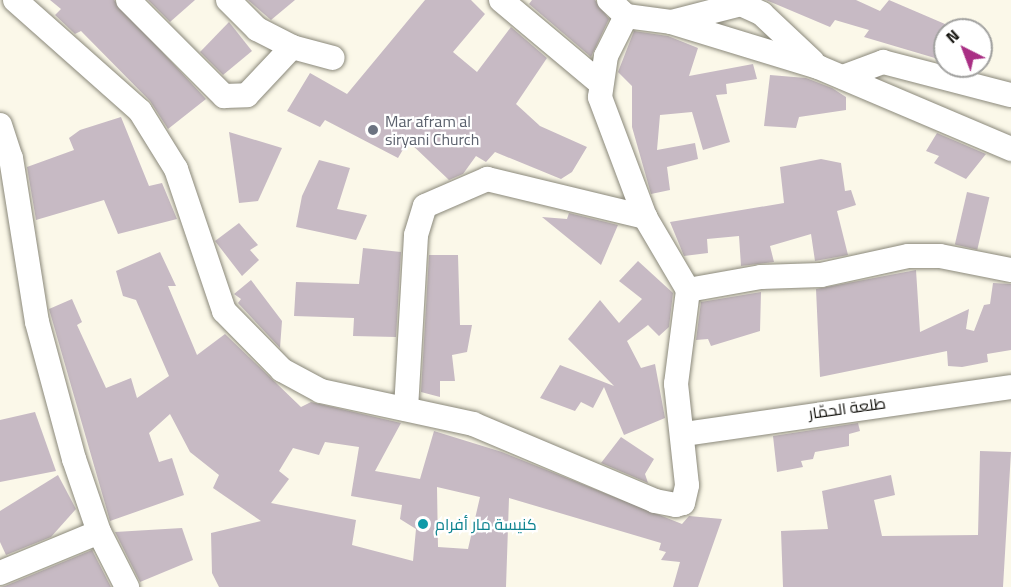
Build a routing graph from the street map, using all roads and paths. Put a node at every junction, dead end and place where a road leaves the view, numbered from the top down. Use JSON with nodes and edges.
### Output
{"nodes":[{"id":1,"x":15,"y":0,"type":"edge"},
{"id":2,"x":128,"y":0,"type":"edge"},
{"id":3,"x":228,"y":0,"type":"edge"},
{"id":4,"x":501,"y":0,"type":"edge"},
{"id":5,"x":618,"y":8,"type":"edge"},
{"id":6,"x":671,"y":22,"type":"junction"},
{"id":7,"x":292,"y":47,"type":"junction"},
{"id":8,"x":333,"y":58,"type":"dead end"},
{"id":9,"x":818,"y":67,"type":"junction"},
{"id":10,"x":843,"y":77,"type":"junction"},
{"id":11,"x":600,"y":83,"type":"junction"},
{"id":12,"x":1011,"y":95,"type":"edge"},
{"id":13,"x":0,"y":125,"type":"edge"},
{"id":14,"x":1011,"y":149,"type":"edge"},
{"id":15,"x":645,"y":217,"type":"junction"},
{"id":16,"x":1011,"y":270,"type":"edge"},
{"id":17,"x":688,"y":290,"type":"junction"},
{"id":18,"x":1011,"y":387,"type":"edge"},
{"id":19,"x":406,"y":409,"type":"junction"},
{"id":20,"x":685,"y":434,"type":"junction"},
{"id":21,"x":99,"y":532,"type":"junction"},
{"id":22,"x":0,"y":573,"type":"edge"},
{"id":23,"x":127,"y":587,"type":"edge"}],
"edges":[{"from":1,"to":19,"type":"street"},
{"from":2,"to":7,"type":"street"},
{"from":3,"to":7,"type":"street"},
{"from":4,"to":11,"type":"street"},
{"from":5,"to":6,"type":"street"},
{"from":5,"to":11,"type":"street"},
{"from":6,"to":9,"type":"street"},
{"from":6,"to":9,"type":"street"},
{"from":7,"to":8,"type":"street"},
{"from":9,"to":10,"type":"street"},
{"from":10,"to":12,"type":"street"},
{"from":10,"to":14,"type":"street"},
{"from":11,"to":15,"type":"street"},
{"from":13,"to":21,"type":"street"},
{"from":15,"to":17,"type":"street"},
{"from":15,"to":19,"type":"street"},
{"from":16,"to":17,"type":"street"},
{"from":17,"to":20,"type":"street"},
{"from":18,"to":20,"type":"street","name":"طلعة الحمّار"},
{"from":19,"to":20,"type":"street"},
{"from":21,"to":22,"type":"street"},
{"from":21,"to":23,"type":"street"}]}
